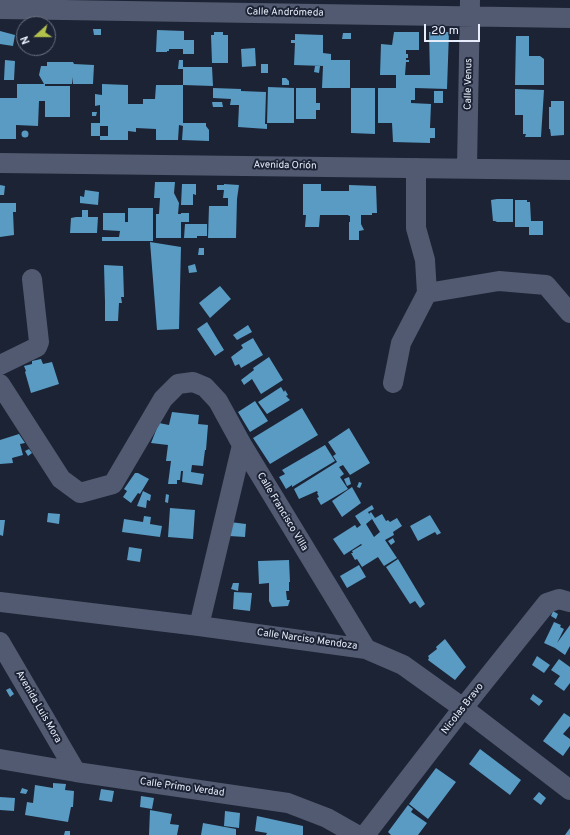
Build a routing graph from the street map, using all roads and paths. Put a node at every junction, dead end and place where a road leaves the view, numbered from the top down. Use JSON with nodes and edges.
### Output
{"nodes":[{"id":1,"x":470,"y":8,"type":"edge"},
{"id":2,"x":0,"y":9,"type":"edge"},
{"id":3,"x":570,"y":18,"type":"edge"},
{"id":4,"x":0,"y":163,"type":"edge"},
{"id":5,"x":416,"y":168,"type":"junction"},
{"id":6,"x":467,"y":168,"type":"junction"},
{"id":7,"x":570,"y":170,"type":"edge"},
{"id":8,"x":32,"y":280,"type":"dead end"},
{"id":9,"x":427,"y":293,"type":"junction"},
{"id":10,"x":570,"y":313,"type":"edge"},
{"id":11,"x":0,"y":365,"type":"edge"},
{"id":12,"x":393,"y":383,"type":"dead end"},
{"id":13,"x":0,"y":384,"type":"edge"},
{"id":14,"x":242,"y":445,"type":"junction"},
{"id":15,"x":0,"y":602,"type":"edge"},
{"id":16,"x":570,"y":602,"type":"edge"},
{"id":17,"x":199,"y":626,"type":"junction"},
{"id":18,"x":0,"y":642,"type":"edge"},
{"id":19,"x":366,"y":648,"type":"junction"},
{"id":20,"x":463,"y":708,"type":"junction"},
{"id":21,"x":0,"y":759,"type":"edge"},
{"id":22,"x":76,"y":772,"type":"junction"},
{"id":23,"x":570,"y":790,"type":"edge"},
{"id":24,"x":357,"y":835,"type":"edge"},
{"id":25,"x":365,"y":835,"type":"edge"}],
"edges":[{"from":1,"to":2,"type":"street","name":"Calle Andrómeda"},
{"from":1,"to":3,"type":"street","name":"Calle Andrómeda"},
{"from":1,"to":6,"type":"street","name":"Calle Venus"},
{"from":4,"to":5,"type":"street","name":"Avenida Orión"},
{"from":5,"to":6,"type":"street","name":"Avenida Orión"},
{"from":5,"to":9,"type":"street"},
{"from":6,"to":7,"type":"street","name":"Avenida Orión"},
{"from":8,"to":11,"type":"street"},
{"from":9,"to":10,"type":"street"},
{"from":9,"to":12,"type":"street"},
{"from":13,"to":14,"type":"street","name":"Calle Francisco Villa"},
{"from":14,"to":17,"type":"street"},
{"from":14,"to":19,"type":"street","name":"Calle Francisco Villa"},
{"from":15,"to":17,"type":"street","name":"Calle Narciso Mendoza"},
{"from":16,"to":20,"type":"street","name":"Nicolas Bravo"},
{"from":17,"to":19,"type":"street","name":"Calle Narciso Mendoza"},
{"from":18,"to":22,"type":"street","name":"Avenida Luis Mora"},
{"from":19,"to":20,"type":"street","name":"Calle Narciso Mendoza"},
{"from":20,"to":23,"type":"street","name":"Calle Narciso Mendoza"},
{"from":20,"to":25,"type":"street","name":"Nicolas Bravo"},
{"from":21,"to":22,"type":"street","name":"Calle Primo Verdad"},
{"from":22,"to":24,"type":"street","name":"Calle Primo Verdad"}]}
